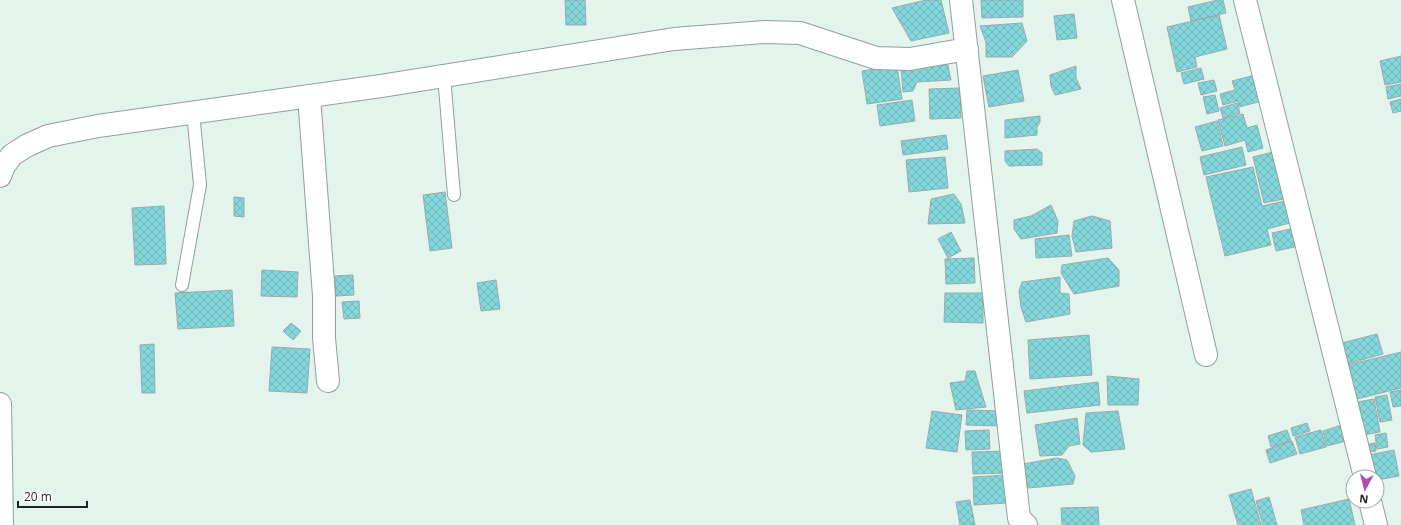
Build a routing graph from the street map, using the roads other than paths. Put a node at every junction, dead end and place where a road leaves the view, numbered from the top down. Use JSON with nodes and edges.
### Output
{"nodes":[{"id":1,"x":961,"y":0,"type":"edge"},
{"id":2,"x":1123,"y":0,"type":"edge"},
{"id":3,"x":1245,"y":0,"type":"edge"},
{"id":4,"x":967,"y":49,"type":"junction"},
{"id":5,"x":444,"y":76,"type":"junction"},
{"id":6,"x":309,"y":96,"type":"junction"},
{"id":7,"x":193,"y":112,"type":"junction"},
{"id":8,"x":0,"y":176,"type":"edge"},
{"id":9,"x":454,"y":195,"type":"dead end"},
{"id":10,"x":182,"y":285,"type":"dead end"},
{"id":11,"x":1206,"y":355,"type":"dead end"},
{"id":12,"x":328,"y":381,"type":"dead end"},
{"id":13,"x":0,"y":404,"type":"edge"},
{"id":14,"x":1363,"y":469,"type":"edge"},
{"id":15,"x":1372,"y":509,"type":"edge"},
{"id":16,"x":2,"y":525,"type":"edge"},
{"id":17,"x":1026,"y":525,"type":"edge"},
{"id":18,"x":1376,"y":525,"type":"edge"}],
"edges":[{"from":1,"to":4,"type":"street"},
{"from":2,"to":11,"type":"street"},
{"from":3,"to":14,"type":"street"},
{"from":4,"to":5,"type":"street"},
{"from":4,"to":17,"type":"street"},
{"from":5,"to":6,"type":"street"},
{"from":5,"to":9,"type":"lane"},
{"from":6,"to":7,"type":"street"},
{"from":6,"to":12,"type":"street"},
{"from":7,"to":8,"type":"street"},
{"from":7,"to":10,"type":"lane"},
{"from":13,"to":16,"type":"street"},
{"from":15,"to":18,"type":"street"}]}
